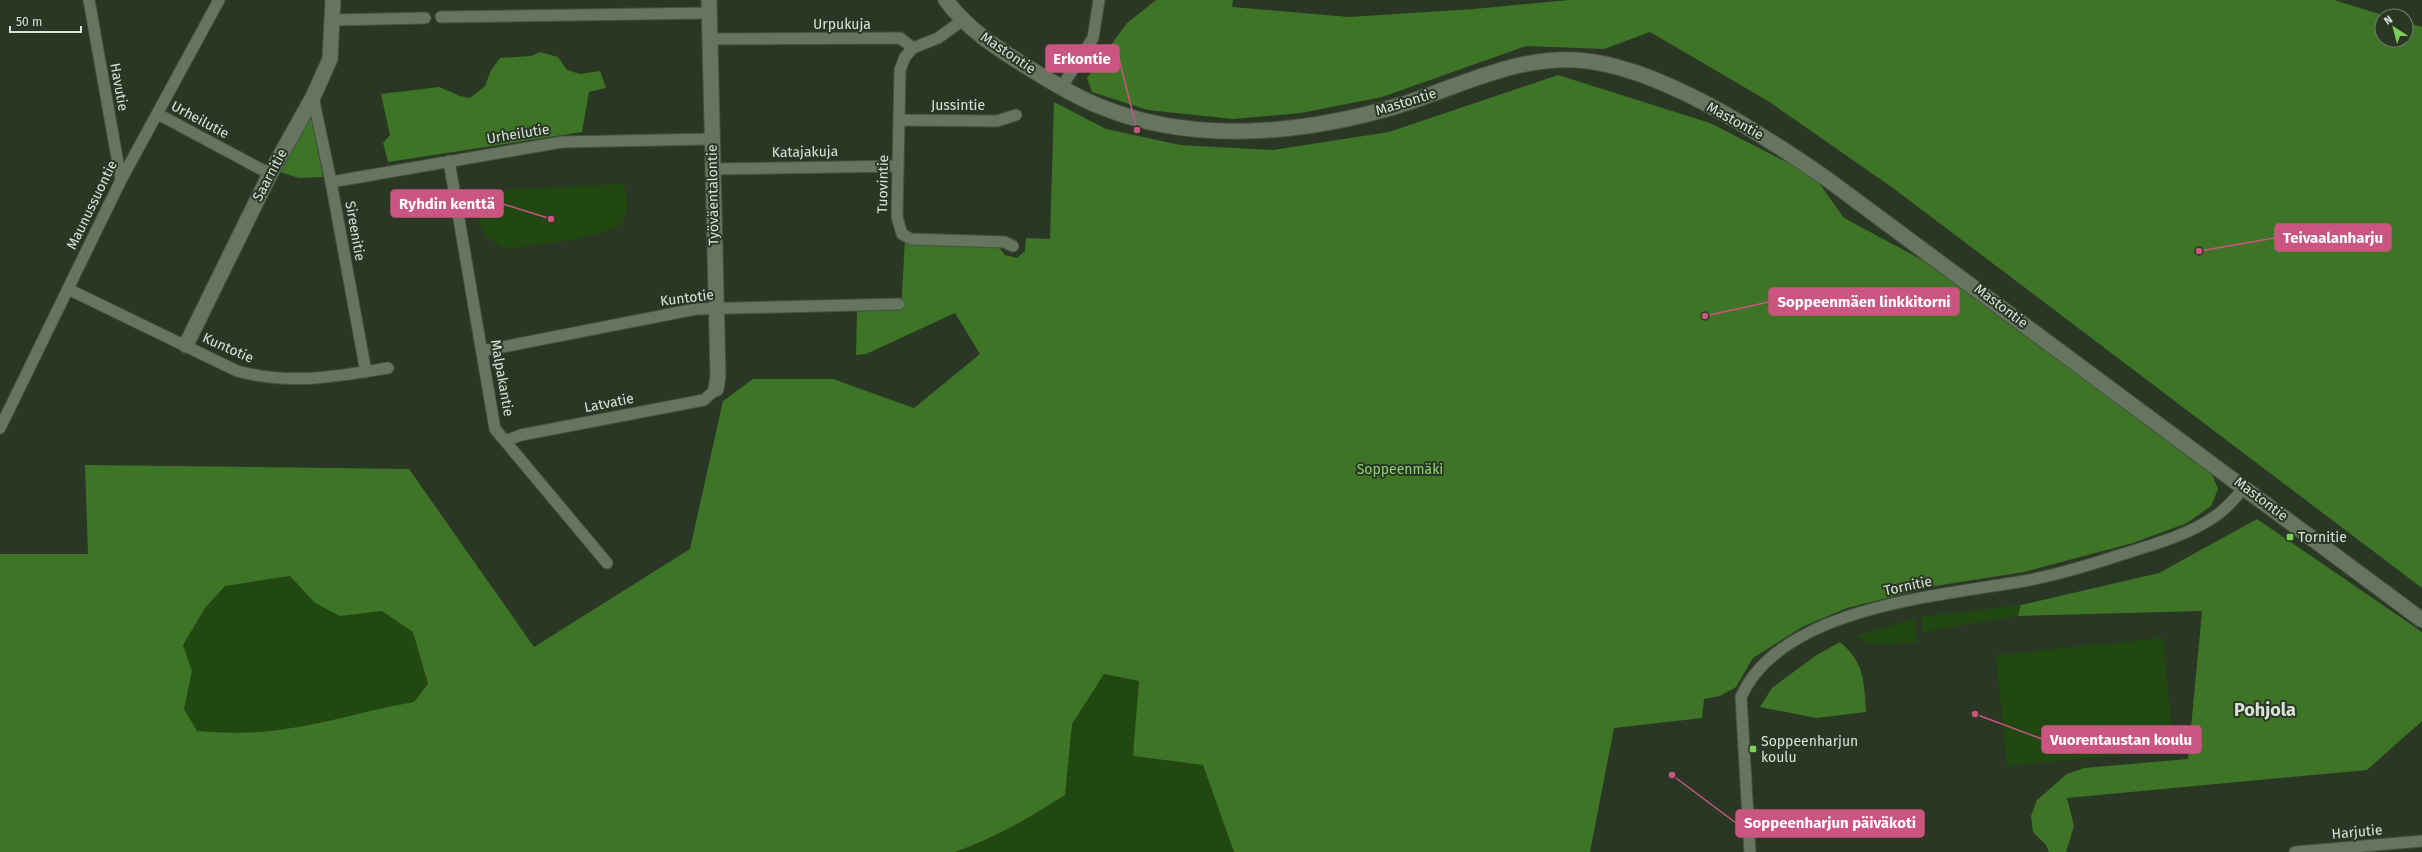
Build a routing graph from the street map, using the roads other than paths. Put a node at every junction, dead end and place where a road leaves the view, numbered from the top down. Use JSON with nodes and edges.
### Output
{"nodes":[{"id":1,"x":89,"y":0,"type":"edge"},
{"id":2,"x":219,"y":0,"type":"edge"},
{"id":3,"x":333,"y":0,"type":"edge"},
{"id":4,"x":946,"y":0,"type":"edge"},
{"id":5,"x":1099,"y":0,"type":"edge"},
{"id":6,"x":709,"y":6,"type":"edge"},
{"id":7,"x":424,"y":18,"type":"dead end"},
{"id":8,"x":441,"y":18,"type":"dead end"},
{"id":9,"x":333,"y":20,"type":"junction"},
{"id":10,"x":963,"y":20,"type":"junction"},
{"id":11,"x":710,"y":39,"type":"junction"},
{"id":12,"x":913,"y":48,"type":"junction"},
{"id":13,"x":1062,"y":88,"type":"junction"},
{"id":14,"x":313,"y":97,"type":"junction"},
{"id":15,"x":158,"y":114,"type":"junction"},
{"id":16,"x":1016,"y":115,"type":"dead end"},
{"id":17,"x":899,"y":120,"type":"junction"},
{"id":18,"x":712,"y":139,"type":"junction"},
{"id":19,"x":449,"y":160,"type":"junction"},
{"id":20,"x":898,"y":166,"type":"junction"},
{"id":21,"x":712,"y":169,"type":"junction"},
{"id":22,"x":270,"y":174,"type":"junction"},
{"id":23,"x":121,"y":180,"type":"junction"},
{"id":24,"x":331,"y":182,"type":"junction"},
{"id":25,"x":1013,"y":246,"type":"dead end"},
{"id":26,"x":68,"y":289,"type":"junction"},
{"id":27,"x":899,"y":304,"type":"dead end"},
{"id":28,"x":716,"y":308,"type":"junction"},
{"id":29,"x":186,"y":345,"type":"junction"},
{"id":30,"x":482,"y":351,"type":"junction"},
{"id":31,"x":388,"y":368,"type":"dead end"},
{"id":32,"x":366,"y":372,"type":"junction"},
{"id":33,"x":716,"y":389,"type":"joint"},
{"id":34,"x":0,"y":428,"type":"edge"},
{"id":35,"x":505,"y":442,"type":"junction"},
{"id":36,"x":2245,"y":487,"type":"junction"},
{"id":37,"x":607,"y":563,"type":"dead end"},
{"id":38,"x":2422,"y":620,"type":"edge"},
{"id":39,"x":2422,"y":841,"type":"edge"},
{"id":40,"x":1750,"y":852,"type":"edge"},
{"id":41,"x":2295,"y":852,"type":"edge"}],
"edges":[{"from":1,"to":23,"type":"street","name":"Havutie"},
{"from":2,"to":15,"type":"street","name":"Maunussuontie"},
{"from":3,"to":9,"type":"main road","name":"Saarnitie"},
{"from":4,"to":10,"type":"main road","name":"Mastontie"},
{"from":5,"to":13,"type":"street"},
{"from":6,"to":8,"type":"street"},
{"from":6,"to":11,"type":"main road","name":"Työväentalontie"},
{"from":7,"to":9,"type":"street"},
{"from":9,"to":14,"type":"main road","name":"Saarnitie"},
{"from":10,"to":12,"type":"street"},
{"from":10,"to":13,"type":"main road","name":"Mastontie"},
{"from":11,"to":12,"type":"street","name":"Urpukuja"},
{"from":11,"to":18,"type":"main road","name":"Työväentalontie"},
{"from":12,"to":17,"type":"street","name":"Tuovintie"},
{"from":13,"to":36,"type":"main road","name":"Mastontie"},
{"from":14,"to":22,"type":"main road","name":"Saarnitie"},
{"from":14,"to":24,"type":"street","name":"Sireenitie"},
{"from":15,"to":22,"type":"street","name":"Urheilutie"},
{"from":15,"to":23,"type":"street","name":"Maunussuontie"},
{"from":16,"to":17,"type":"street","name":"Jussintie"},
{"from":17,"to":20,"type":"street","name":"Tuovintie"},
{"from":18,"to":19,"type":"street","name":"Urheilutie"},
{"from":18,"to":21,"type":"main road","name":"Työväentalontie"},
{"from":19,"to":24,"type":"street","name":"Urheilutie"},
{"from":19,"to":30,"type":"street","name":"Malpakantie"},
{"from":20,"to":21,"type":"street","name":"Katajakuja"},
{"from":20,"to":25,"type":"street","name":"Tuovintie"},
{"from":21,"to":28,"type":"main road","name":"Työväentalontie"},
{"from":22,"to":29,"type":"main road","name":"Saarnitie"},
{"from":23,"to":26,"type":"street","name":"Maunussuontie"},
{"from":24,"to":32,"type":"street","name":"Sireenitie"},
{"from":26,"to":29,"type":"street","name":"Kuntotie"},
{"from":26,"to":34,"type":"street","name":"Maunussuontie"},
{"from":27,"to":28,"type":"street","name":"Kuntotie"},
{"from":28,"to":30,"type":"street","name":"Kuntotie"},
{"from":28,"to":33,"type":"main road","name":"Työväentalontie"},
{"from":29,"to":32,"type":"street","name":"Kuntotie"},
{"from":30,"to":35,"type":"street","name":"Malpakantie"},
{"from":31,"to":32,"type":"street","name":"Kuntotie"},
{"from":33,"to":35,"type":"street","name":"Latvatie"},
{"from":35,"to":37,"type":"street","name":"Malpakantie"},
{"from":36,"to":38,"type":"main road","name":"Mastontie"},
{"from":36,"to":40,"type":"street","name":"Tornitie"},
{"from":39,"to":41,"type":"street","name":"Harjutie"}]}
